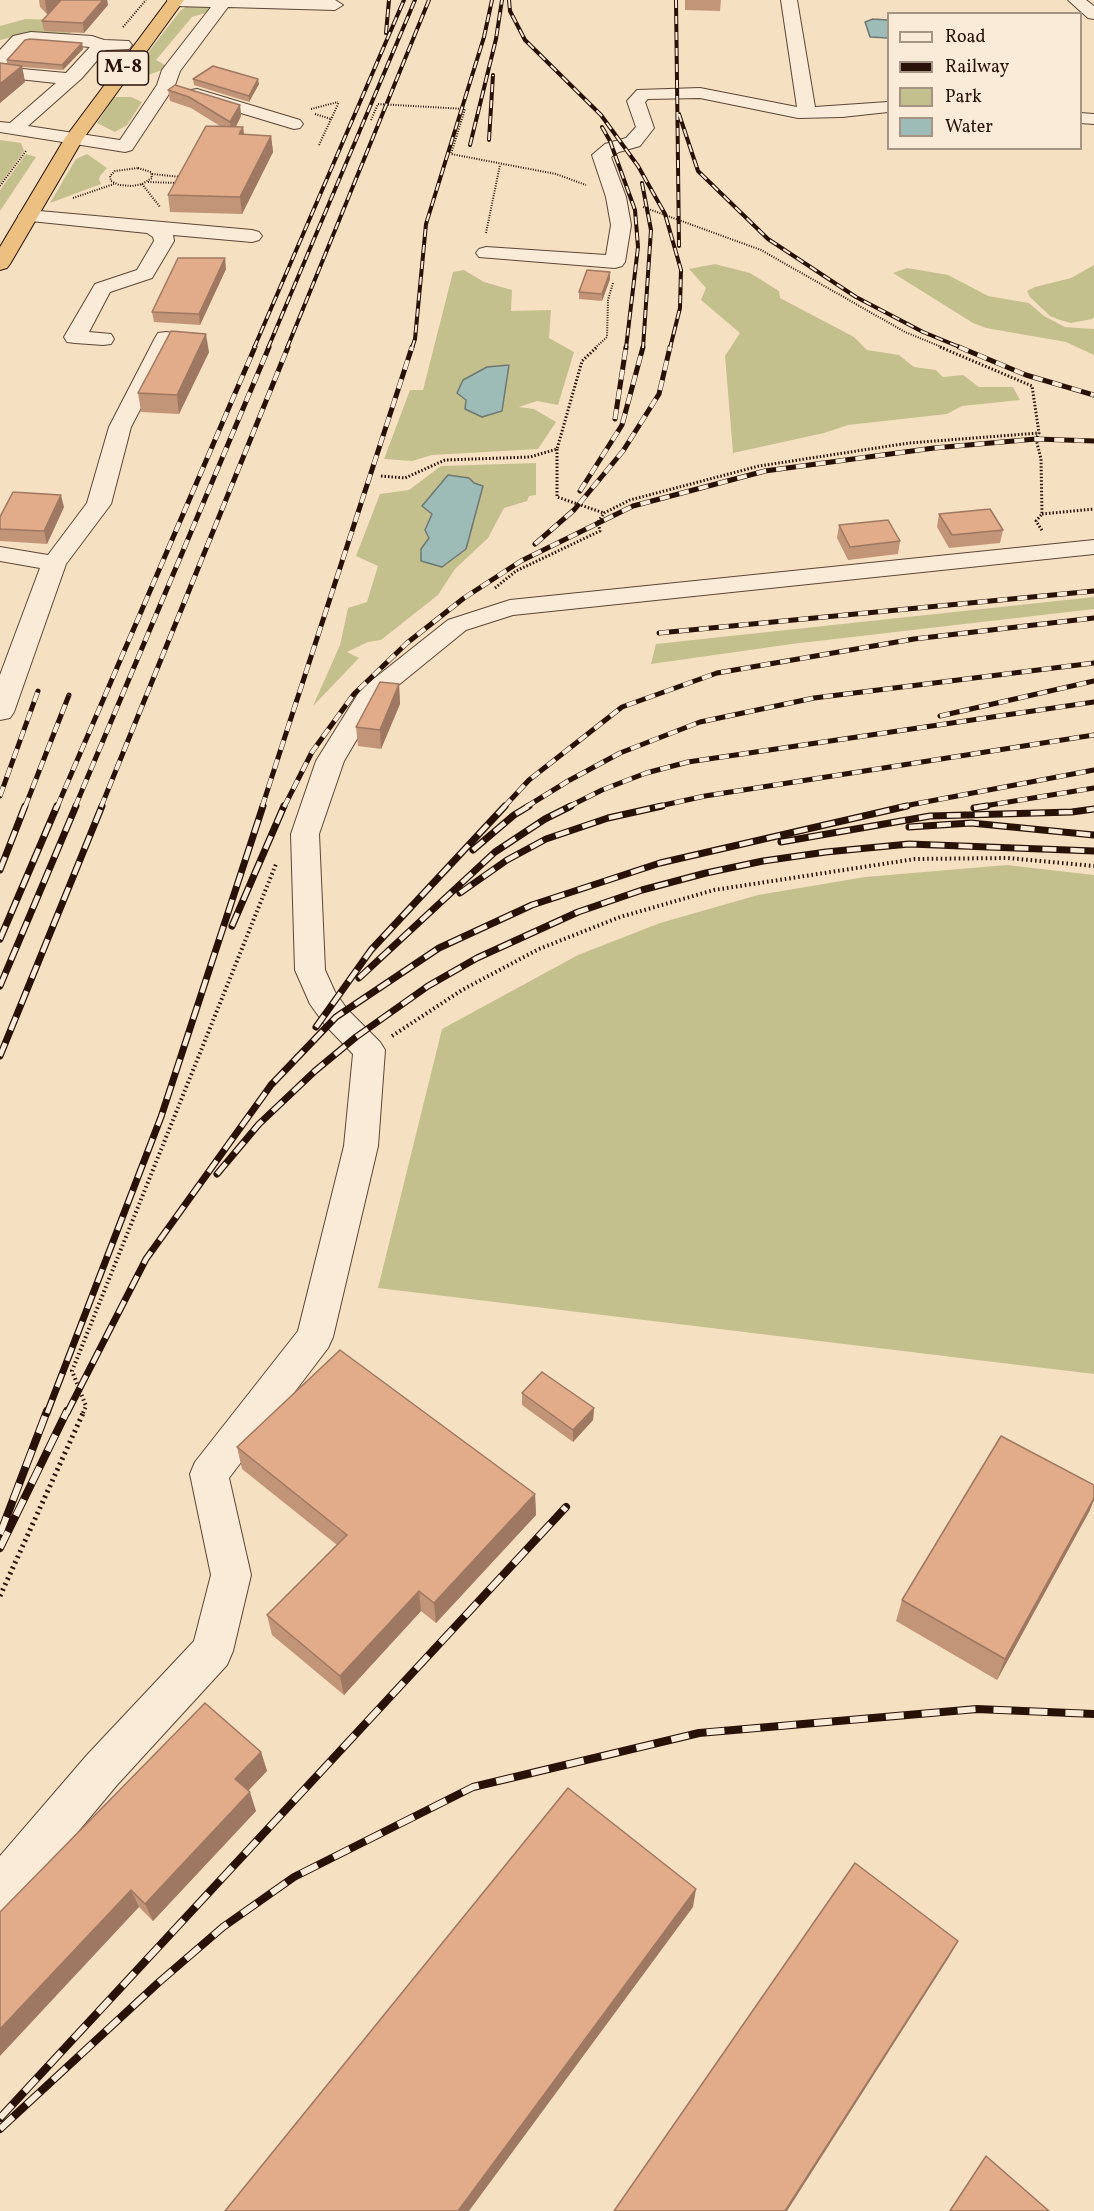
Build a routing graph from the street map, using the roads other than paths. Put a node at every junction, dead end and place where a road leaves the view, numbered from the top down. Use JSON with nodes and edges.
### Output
{"nodes":[{"id":1,"x":158,"y":0,"type":"edge"},
{"id":2,"x":175,"y":0,"type":"edge"},
{"id":3,"x":789,"y":0,"type":"edge"},
{"id":4,"x":1076,"y":0,"type":"edge"},
{"id":5,"x":222,"y":3,"type":"junction"},
{"id":6,"x":335,"y":5,"type":"dead end"},
{"id":7,"x":1094,"y":14,"type":"edge"},
{"id":8,"x":101,"y":45,"type":"junction"},
{"id":9,"x":123,"y":45,"type":"junction"},
{"id":10,"x":0,"y":60,"type":"edge"},
{"id":11,"x":0,"y":72,"type":"edge"},
{"id":12,"x":70,"y":79,"type":"junction"},
{"id":13,"x":166,"y":85,"type":"junction"},
{"id":14,"x":887,"y":107,"type":"edge"},
{"id":15,"x":807,"y":113,"type":"junction"},
{"id":16,"x":299,"y":118,"type":"road end"},
{"id":17,"x":7,"y":128,"type":"edge"},
{"id":18,"x":66,"y":137,"type":"junction"},
{"id":19,"x":36,"y":217,"type":"junction"},
{"id":20,"x":152,"y":227,"type":"junction"},
{"id":21,"x":0,"y":233,"type":"edge"},
{"id":22,"x":252,"y":236,"type":"dead end"},
{"id":23,"x":486,"y":245,"type":"road end"},
{"id":24,"x":0,"y":264,"type":"edge"},
{"id":25,"x":145,"y":274,"type":"junction"},
{"id":26,"x":133,"y":294,"type":"dead end"},
{"id":27,"x":166,"y":338,"type":"edge"},
{"id":28,"x":103,"y":339,"type":"dead end"},
{"id":29,"x":1094,"y":547,"type":"edge"},
{"id":30,"x":0,"y":554,"type":"edge"},
{"id":31,"x":54,"y":562,"type":"junction"},
{"id":32,"x":0,"y":712,"type":"edge"},
{"id":33,"x":0,"y":1890,"type":"edge"}],
"edges":[{"from":1,"to":9,"type":"highway","number":"М-8"},
{"from":2,"to":5,"type":"street"},
{"from":2,"to":18,"type":"highway","number":"М-8"},
{"from":3,"to":15,"type":"street"},
{"from":4,"to":7,"type":"street"},
{"from":5,"to":6,"type":"street"},
{"from":5,"to":13,"type":"street"},
{"from":8,"to":9,"type":"street"},
{"from":8,"to":10,"type":"street"},
{"from":8,"to":12,"type":"street"},
{"from":9,"to":18,"type":"highway","number":"М-8"},
{"from":11,"to":12,"type":"street"},
{"from":12,"to":17,"type":"street"},
{"from":13,"to":16,"type":"street"},
{"from":13,"to":18,"type":"street"},
{"from":14,"to":15,"type":"street"},
{"from":15,"to":23,"type":"street"},
{"from":17,"to":18,"type":"street"},
{"from":18,"to":19,"type":"highway","number":"М-8"},
{"from":18,"to":21,"type":"highway","number":"М-8"},
{"from":19,"to":20,"type":"street"},
{"from":19,"to":24,"type":"highway","number":"М-8"},
{"from":20,"to":22,"type":"street"},
{"from":20,"to":25,"type":"street"},
{"from":25,"to":26,"type":"street"},
{"from":25,"to":28,"type":"street"},
{"from":27,"to":31,"type":"street"},
{"from":29,"to":33,"type":"street"},
{"from":30,"to":31,"type":"street"},
{"from":31,"to":32,"type":"street"}]}
